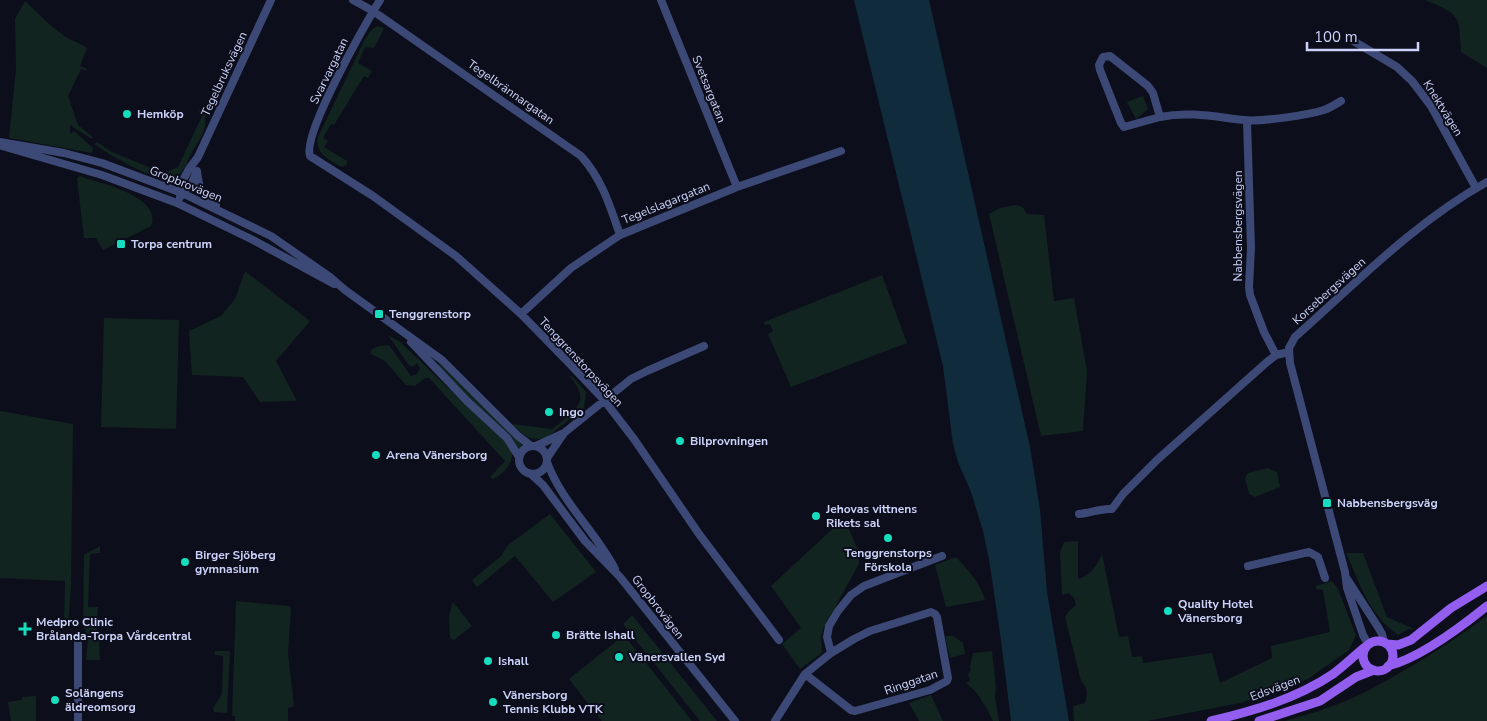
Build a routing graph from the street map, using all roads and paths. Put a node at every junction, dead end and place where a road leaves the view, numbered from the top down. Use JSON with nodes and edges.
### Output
{"nodes":[{"id":1,"x":271,"y":0,"type":"edge"},
{"id":2,"x":353,"y":0,"type":"edge"},
{"id":3,"x":380,"y":0,"type":"edge"},
{"id":4,"x":661,"y":0,"type":"edge"},
{"id":5,"x":374,"y":10,"type":"junction"},
{"id":6,"x":1350,"y":39,"type":"dead end"},
{"id":7,"x":1341,"y":101,"type":"dead end"},
{"id":8,"x":1160,"y":117,"type":"junction"},
{"id":9,"x":1247,"y":121,"type":"junction"},
{"id":10,"x":0,"y":144,"type":"edge"},
{"id":11,"x":842,"y":151,"type":"dead end"},
{"id":12,"x":310,"y":156,"type":"joint"},
{"id":13,"x":198,"y":157,"type":"junction"},
{"id":14,"x":197,"y":171,"type":"junction"},
{"id":15,"x":1487,"y":182,"type":"edge"},
{"id":16,"x":736,"y":187,"type":"junction"},
{"id":17,"x":1476,"y":188,"type":"junction"},
{"id":18,"x":182,"y":193,"type":"junction"},
{"id":19,"x":177,"y":203,"type":"junction"},
{"id":20,"x":225,"y":213,"type":"junction"},
{"id":21,"x":620,"y":234,"type":"junction"},
{"id":22,"x":345,"y":290,"type":"junction"},
{"id":23,"x":521,"y":314,"type":"junction"},
{"id":24,"x":398,"y":328,"type":"junction"},
{"id":25,"x":704,"y":346,"type":"dead end"},
{"id":26,"x":1288,"y":352,"type":"junction"},
{"id":27,"x":1276,"y":355,"type":"junction"},
{"id":28,"x":604,"y":400,"type":"junction"},
{"id":29,"x":564,"y":433,"type":"junction"},
{"id":30,"x":533,"y":446,"type":"junction"},
{"id":31,"x":519,"y":457,"type":"junction"},
{"id":32,"x":547,"y":460,"type":"junction"},
{"id":33,"x":531,"y":474,"type":"junction"},
{"id":34,"x":1079,"y":514,"type":"dead end"},
{"id":35,"x":942,"y":556,"type":"dead end"},
{"id":36,"x":1248,"y":566,"type":"dead end"},
{"id":37,"x":620,"y":578,"type":"junction"},
{"id":38,"x":1325,"y":578,"type":"dead end"},
{"id":39,"x":1347,"y":580,"type":"junction"},
{"id":40,"x":1487,"y":586,"type":"edge"},
{"id":41,"x":1487,"y":606,"type":"edge"},
{"id":42,"x":779,"y":640,"type":"dead end"},
{"id":43,"x":78,"y":641,"type":"dead end"},
{"id":44,"x":1385,"y":643,"type":"junction"},
{"id":45,"x":1367,"y":646,"type":"junction"},
{"id":46,"x":831,"y":653,"type":"junction"},
{"id":47,"x":1388,"y":666,"type":"junction"},
{"id":48,"x":1374,"y":670,"type":"junction"},
{"id":49,"x":805,"y":674,"type":"junction"},
{"id":50,"x":78,"y":721,"type":"edge"},
{"id":51,"x":735,"y":721,"type":"edge"},
{"id":52,"x":775,"y":721,"type":"edge"},
{"id":53,"x":1211,"y":721,"type":"edge"},
{"id":54,"x":1259,"y":721,"type":"edge"}],
"edges":[{"from":1,"to":13,"type":"street","name":"Tegelbruksvägen"},
{"from":2,"to":5,"type":"street","name":"Tegelbrännargatan"},
{"from":3,"to":5,"type":"street","name":"Svarvargatan"},
{"from":4,"to":16,"type":"street","name":"Svetsargatan"},
{"from":5,"to":12,"type":"street","name":"Svarvargatan"},
{"from":5,"to":21,"type":"street","name":"Tegelbrännargatan"},
{"from":6,"to":17,"type":"street","name":"Knektvägen"},
{"from":7,"to":9,"type":"street"},
{"from":8,"to":8,"type":"street"},
{"from":8,"to":9,"type":"street"},
{"from":9,"to":27,"type":"street","name":"Nabbensbergsvägen"},
{"from":10,"to":18,"type":"street","name":"Gropbrovägen"},
{"from":10,"to":19,"type":"street","name":"Gropbrovägen"},
{"from":11,"to":16,"type":"street","name":"Tegelslagargatan"},
{"from":12,"to":23,"type":"street","name":"Tenggrenstorpsvägen"},
{"from":13,"to":14,"type":"street","name":"Tegelbruksvägen"},
{"from":13,"to":18,"type":"street","name":"Tegelbruksvägen"},
{"from":14,"to":18,"type":"street","name":"Tegelbruksvägen"},
{"from":14,"to":20,"type":"street"},
{"from":15,"to":17,"type":"street","name":"Korsebergsvägen"},
{"from":16,"to":21,"type":"street","name":"Tegelslagargatan"},
{"from":17,"to":26,"type":"street","name":"Korsebergsvägen"},
{"from":18,"to":19,"type":"street","name":"Tegelbruksvägen"},
{"from":18,"to":20,"type":"street","name":"Gropbrovägen"},
{"from":19,"to":22,"type":"street","name":"Gropbrovägen"},
{"from":20,"to":22,"type":"street","name":"Gropbrovägen"},
{"from":21,"to":23,"type":"street","name":"Tegelslagargatan"},
{"from":22,"to":24,"type":"street","name":"Gropbrovägen"},
{"from":23,"to":28,"type":"street","name":"Tenggrenstorpsvägen"},
{"from":24,"to":30,"type":"street","name":"Gropbrovägen"},
{"from":24,"to":31,"type":"street","name":"Gropbrovägen"},
{"from":25,"to":28,"type":"street"},
{"from":26,"to":27,"type":"street"},
{"from":26,"to":39,"type":"street"},
{"from":27,"to":34,"type":"street"},
{"from":28,"to":29,"type":"street"},
{"from":28,"to":42,"type":"street","name":"Tenggrenstorpsvägen"},
{"from":29,"to":30,"type":"street"},
{"from":29,"to":32,"type":"street"},
{"from":30,"to":31,"type":"street"},
{"from":30,"to":32,"type":"street"},
{"from":31,"to":33,"type":"street"},
{"from":32,"to":33,"type":"street"},
{"from":32,"to":37,"type":"street","name":"Gropbrovägen"},
{"from":33,"to":37,"type":"street","name":"Gropbrovägen"},
{"from":35,"to":46,"type":"street"},
{"from":36,"to":38,"type":"street"},
{"from":37,"to":51,"type":"street","name":"Gropbrovägen"},
{"from":39,"to":44,"type":"street"},
{"from":39,"to":45,"type":"street"},
{"from":40,"to":44,"type":"main road"},
{"from":41,"to":47,"type":"main road","name":"Edsvägen"},
{"from":43,"to":50,"type":"street"},
{"from":44,"to":45,"type":"main road"},
{"from":44,"to":47,"type":"main road"},
{"from":45,"to":48,"type":"main road"},
{"from":45,"to":53,"type":"main road","name":"Edsvägen"},
{"from":46,"to":49,"type":"street","name":"Ringgatan"},
{"from":46,"to":49,"type":"street","name":"Ringgatan"},
{"from":47,"to":48,"type":"main road","name":"Edsvägen"},
{"from":48,"to":54,"type":"main road","name":"Edsvägen"},
{"from":49,"to":52,"type":"street","name":"Ringgatan"}]}
